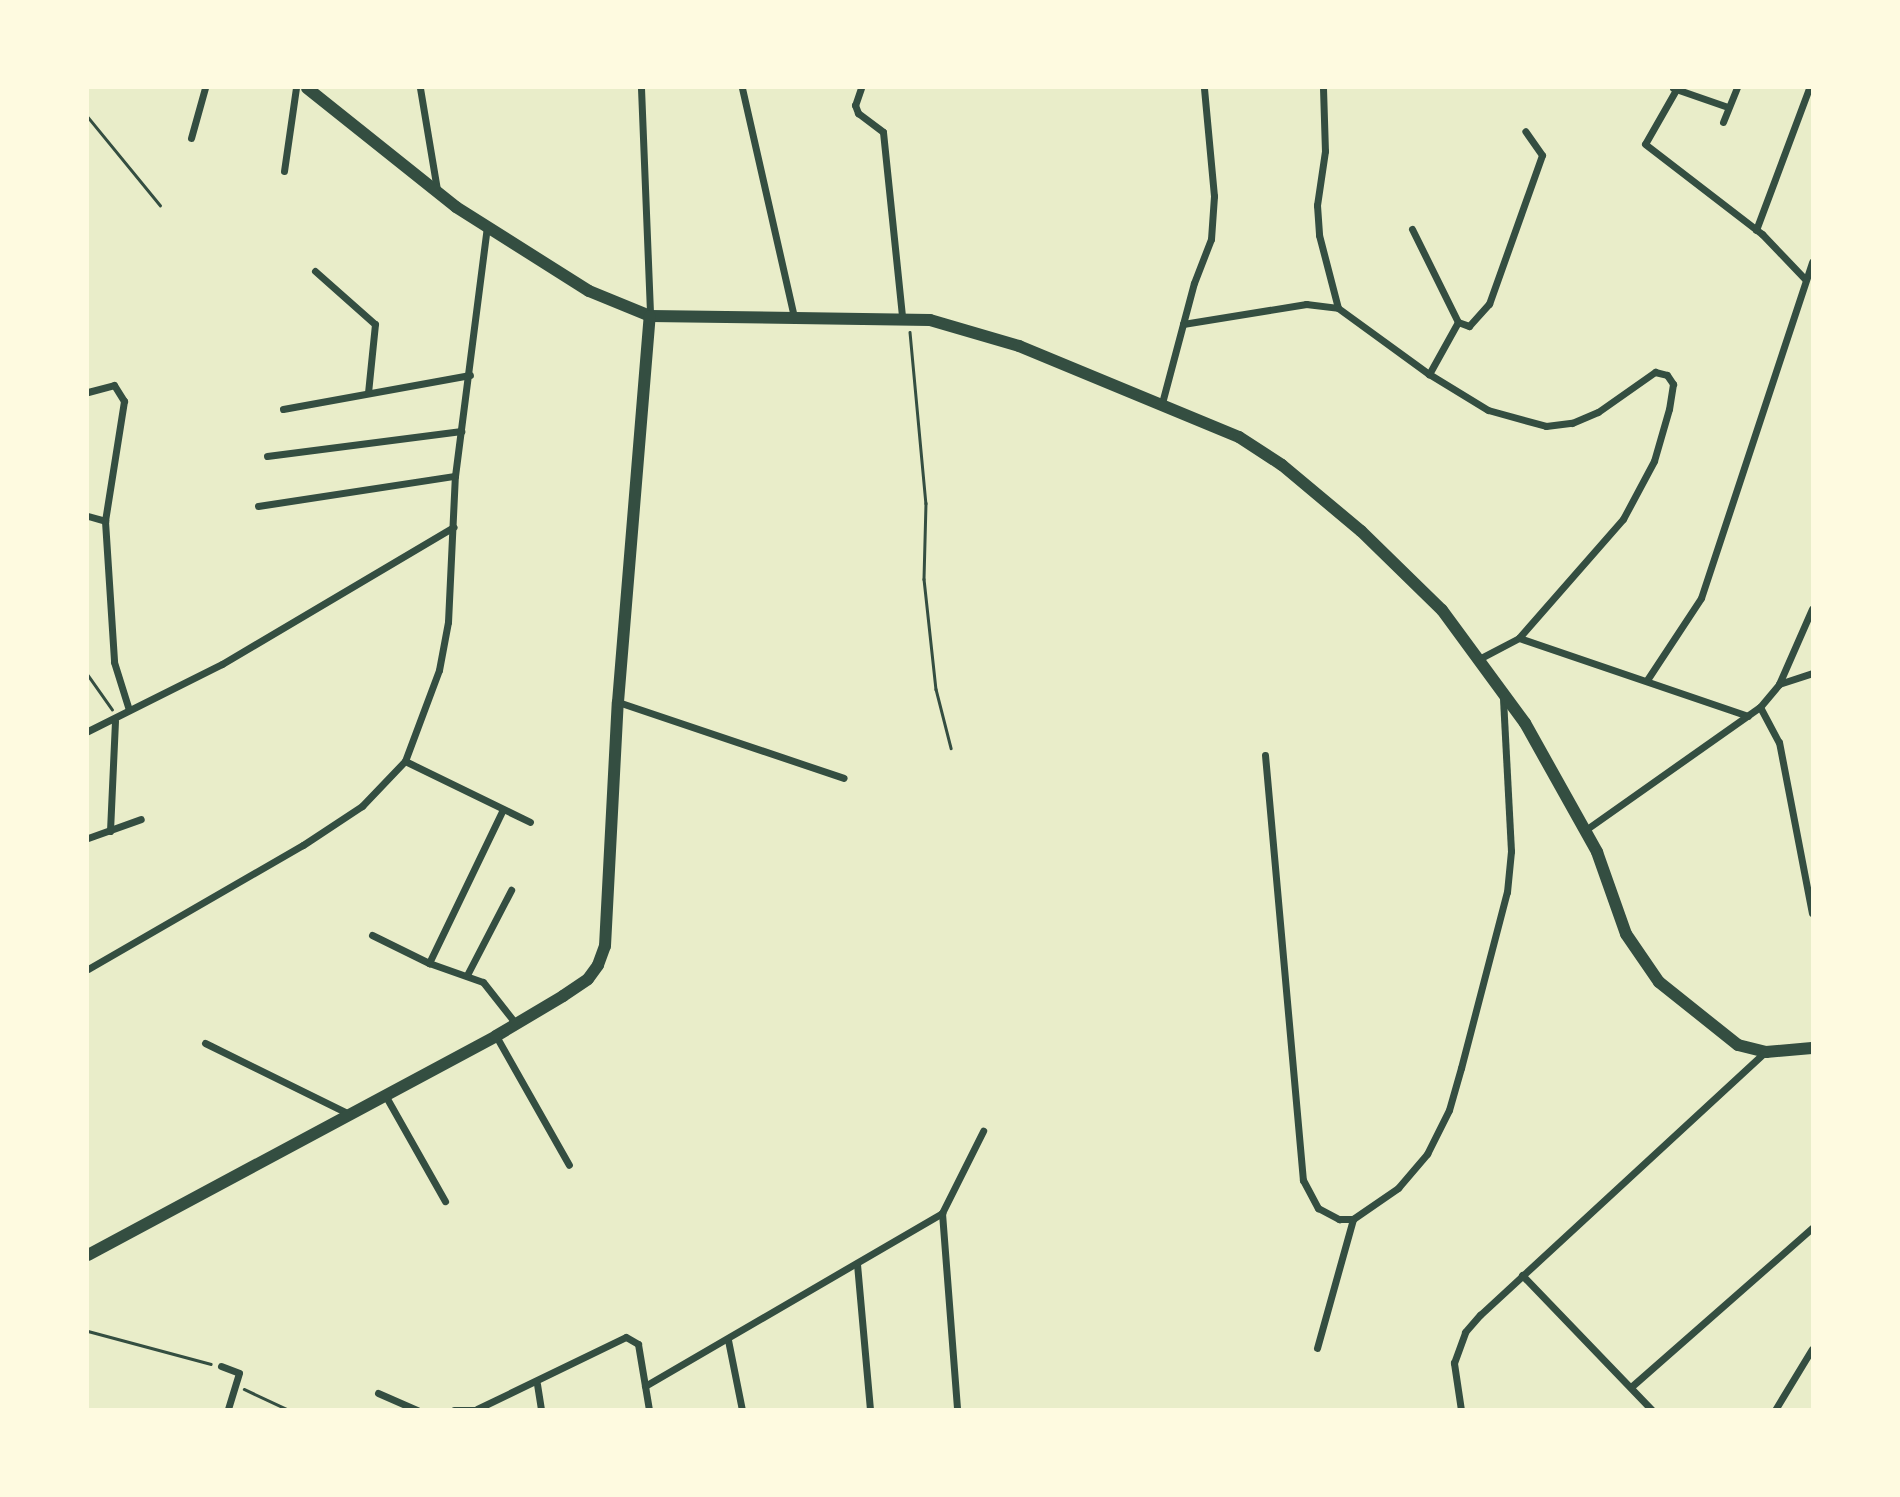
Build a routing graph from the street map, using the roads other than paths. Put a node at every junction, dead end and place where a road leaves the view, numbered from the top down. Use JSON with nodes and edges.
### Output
{"nodes":[{"id":1,"x":205,"y":88,"type":"edge"},
{"id":2,"x":296,"y":88,"type":"edge"},
{"id":3,"x":307,"y":88,"type":"edge"},
{"id":4,"x":420,"y":88,"type":"edge"},
{"id":5,"x":641,"y":88,"type":"edge"},
{"id":6,"x":742,"y":88,"type":"edge"},
{"id":7,"x":861,"y":88,"type":"edge"},
{"id":8,"x":1205,"y":88,"type":"edge"},
{"id":9,"x":1323,"y":88,"type":"edge"},
{"id":10,"x":1676,"y":88,"type":"edge"},
{"id":11,"x":1737,"y":88,"type":"edge"},
{"id":12,"x":1809,"y":88,"type":"edge"},
{"id":13,"x":1728,"y":107,"type":"junction"},
{"id":14,"x":1723,"y":122,"type":"dead end"},
{"id":15,"x":1525,"y":131,"type":"dead end"},
{"id":16,"x":191,"y":138,"type":"dead end"},
{"id":17,"x":284,"y":171,"type":"dead end"},
{"id":18,"x":438,"y":193,"type":"junction"},
{"id":19,"x":487,"y":227,"type":"junction"},
{"id":20,"x":1412,"y":229,"type":"dead end"},
{"id":21,"x":1756,"y":230,"type":"junction"},
{"id":22,"x":1812,"y":262,"type":"edge"},
{"id":23,"x":315,"y":271,"type":"dead end"},
{"id":24,"x":1805,"y":279,"type":"junction"},
{"id":25,"x":1338,"y":308,"type":"junction"},
{"id":26,"x":650,"y":316,"type":"junction"},
{"id":27,"x":794,"y":317,"type":"junction"},
{"id":28,"x":906,"y":318,"type":"junction"},
{"id":29,"x":1458,"y":322,"type":"junction"},
{"id":30,"x":1183,"y":324,"type":"junction"},
{"id":31,"x":1429,"y":374,"type":"junction"},
{"id":32,"x":470,"y":375,"type":"junction"},
{"id":33,"x":88,"y":392,"type":"edge"},
{"id":34,"x":368,"y":393,"type":"junction"},
{"id":35,"x":1162,"y":403,"type":"junction"},
{"id":36,"x":283,"y":409,"type":"dead end"},
{"id":37,"x":461,"y":431,"type":"junction"},
{"id":38,"x":267,"y":456,"type":"dead end"},
{"id":39,"x":455,"y":476,"type":"junction"},
{"id":40,"x":258,"y":506,"type":"dead end"},
{"id":41,"x":88,"y":516,"type":"edge"},
{"id":42,"x":105,"y":522,"type":"junction"},
{"id":43,"x":454,"y":527,"type":"junction"},
{"id":44,"x":1812,"y":609,"type":"edge"},
{"id":45,"x":1518,"y":638,"type":"junction"},
{"id":46,"x":1479,"y":659,"type":"junction"},
{"id":47,"x":1812,"y":673,"type":"edge"},
{"id":48,"x":1647,"y":680,"type":"junction"},
{"id":49,"x":1779,"y":684,"type":"junction"},
{"id":50,"x":1503,"y":693,"type":"junction"},
{"id":51,"x":618,"y":702,"type":"junction"},
{"id":52,"x":1760,"y":707,"type":"junction"},
{"id":53,"x":129,"y":710,"type":"junction"},
{"id":54,"x":1748,"y":716,"type":"junction"},
{"id":55,"x":117,"y":719,"type":"junction"},
{"id":56,"x":88,"y":731,"type":"edge"},
{"id":57,"x":1265,"y":755,"type":"dead end"},
{"id":58,"x":405,"y":761,"type":"junction"},
{"id":59,"x":844,"y":778,"type":"dead end"},
{"id":60,"x":502,"y":811,"type":"junction"},
{"id":61,"x":141,"y":818,"type":"dead end"},
{"id":62,"x":530,"y":822,"type":"dead end"},
{"id":63,"x":110,"y":831,"type":"junction"},
{"id":64,"x":1584,"y":831,"type":"junction"},
{"id":65,"x":88,"y":838,"type":"edge"},
{"id":66,"x":511,"y":890,"type":"dead end"},
{"id":67,"x":1812,"y":913,"type":"edge"},
{"id":68,"x":372,"y":935,"type":"dead end"},
{"id":69,"x":429,"y":963,"type":"junction"},
{"id":70,"x":88,"y":969,"type":"edge"},
{"id":71,"x":467,"y":975,"type":"junction"},
{"id":72,"x":516,"y":1024,"type":"junction"},
{"id":73,"x":496,"y":1036,"type":"junction"},
{"id":74,"x":205,"y":1043,"type":"dead end"},
{"id":75,"x":1812,"y":1048,"type":"edge"},
{"id":76,"x":1766,"y":1052,"type":"junction"},
{"id":77,"x":385,"y":1095,"type":"junction"},
{"id":78,"x":350,"y":1114,"type":"junction"},
{"id":79,"x":983,"y":1131,"type":"dead end"},
{"id":80,"x":569,"y":1165,"type":"dead end"},
{"id":81,"x":445,"y":1201,"type":"dead end"},
{"id":82,"x":942,"y":1213,"type":"junction"},
{"id":83,"x":1353,"y":1219,"type":"junction"},
{"id":84,"x":1812,"y":1228,"type":"edge"},
{"id":85,"x":88,"y":1255,"type":"edge"},
{"id":86,"x":857,"y":1264,"type":"junction"},
{"id":87,"x":1522,"y":1275,"type":"junction"},
{"id":88,"x":728,"y":1340,"type":"junction"},
{"id":89,"x":1317,"y":1348,"type":"dead end"},
{"id":90,"x":1812,"y":1349,"type":"edge"},
{"id":91,"x":221,"y":1366,"type":"road end"},
{"id":92,"x":537,"y":1384,"type":"junction"},
{"id":93,"x":645,"y":1386,"type":"junction"},
{"id":94,"x":1631,"y":1388,"type":"junction"},
{"id":95,"x":378,"y":1393,"type":"dead end"},
{"id":96,"x":464,"y":1408,"type":"edge"},
{"id":97,"x":228,"y":1409,"type":"edge"},
{"id":98,"x":417,"y":1409,"type":"edge"},
{"id":99,"x":454,"y":1409,"type":"edge"},
{"id":100,"x":477,"y":1409,"type":"edge"},
{"id":101,"x":541,"y":1409,"type":"edge"},
{"id":102,"x":649,"y":1409,"type":"edge"},
{"id":103,"x":742,"y":1409,"type":"edge"},
{"id":104,"x":870,"y":1409,"type":"edge"},
{"id":105,"x":957,"y":1409,"type":"edge"},
{"id":106,"x":1461,"y":1409,"type":"edge"},
{"id":107,"x":1652,"y":1409,"type":"edge"},
{"id":108,"x":1775,"y":1409,"type":"edge"}],
"edges":[{"from":1,"to":16,"type":"street"},
{"from":2,"to":17,"type":"street"},
{"from":3,"to":18,"type":"street"},
{"from":4,"to":18,"type":"street"},
{"from":5,"to":26,"type":"street"},
{"from":6,"to":27,"type":"street"},
{"from":7,"to":28,"type":"street"},
{"from":8,"to":30,"type":"street"},
{"from":9,"to":25,"type":"street"},
{"from":10,"to":13,"type":"street"},
{"from":10,"to":21,"type":"street"},
{"from":11,"to":13,"type":"street"},
{"from":12,"to":21,"type":"street"},
{"from":13,"to":14,"type":"street"},
{"from":15,"to":29,"type":"street"},
{"from":18,"to":19,"type":"street"},
{"from":19,"to":26,"type":"street"},
{"from":19,"to":32,"type":"street"},
{"from":20,"to":29,"type":"street"},
{"from":21,"to":24,"type":"street"},
{"from":22,"to":24,"type":"street"},
{"from":23,"to":34,"type":"street"},
{"from":24,"to":48,"type":"street"},
{"from":25,"to":30,"type":"street"},
{"from":25,"to":31,"type":"street"},
{"from":26,"to":27,"type":"street"},
{"from":26,"to":51,"type":"street"},
{"from":27,"to":28,"type":"street"},
{"from":28,"to":35,"type":"street"},
{"from":29,"to":31,"type":"street"},
{"from":30,"to":35,"type":"street"},
{"from":31,"to":45,"type":"street"},
{"from":32,"to":34,"type":"street"},
{"from":32,"to":37,"type":"street"},
{"from":33,"to":42,"type":"street"},
{"from":34,"to":36,"type":"street"},
{"from":35,"to":46,"type":"street"},
{"from":37,"to":38,"type":"street"},
{"from":37,"to":39,"type":"street"},
{"from":39,"to":40,"type":"street"},
{"from":39,"to":43,"type":"street"},
{"from":41,"to":42,"type":"street"},
{"from":42,"to":53,"type":"street"},
{"from":43,"to":53,"type":"street"},
{"from":43,"to":58,"type":"street"},
{"from":44,"to":49,"type":"street"},
{"from":45,"to":46,"type":"street"},
{"from":45,"to":48,"type":"street"},
{"from":46,"to":50,"type":"street"},
{"from":47,"to":49,"type":"street"},
{"from":48,"to":54,"type":"street"},
{"from":49,"to":52,"type":"street"},
{"from":50,"to":64,"type":"street"},
{"from":50,"to":83,"type":"street"},
{"from":51,"to":59,"type":"street"},
{"from":51,"to":72,"type":"street"},
{"from":52,"to":54,"type":"street"},
{"from":52,"to":67,"type":"street"},
{"from":53,"to":55,"type":"street"},
{"from":54,"to":64,"type":"street"},
{"from":55,"to":56,"type":"street"},
{"from":55,"to":63,"type":"street"},
{"from":57,"to":83,"type":"street"},
{"from":58,"to":60,"type":"street"},
{"from":58,"to":70,"type":"street"},
{"from":60,"to":62,"type":"street"},
{"from":60,"to":69,"type":"street"},
{"from":61,"to":63,"type":"street"},
{"from":63,"to":65,"type":"street"},
{"from":64,"to":76,"type":"street"},
{"from":66,"to":71,"type":"street"},
{"from":68,"to":69,"type":"street"},
{"from":69,"to":71,"type":"street"},
{"from":71,"to":72,"type":"street"},
{"from":72,"to":73,"type":"street"},
{"from":73,"to":77,"type":"street"},
{"from":73,"to":80,"type":"street"},
{"from":74,"to":78,"type":"street"},
{"from":75,"to":76,"type":"street"},
{"from":76,"to":87,"type":"street"},
{"from":77,"to":78,"type":"street"},
{"from":77,"to":81,"type":"street"},
{"from":78,"to":85,"type":"street"},
{"from":79,"to":82,"type":"street"},
{"from":82,"to":86,"type":"street"},
{"from":82,"to":105,"type":"street"},
{"from":83,"to":89,"type":"street"},
{"from":84,"to":94,"type":"street"},
{"from":86,"to":88,"type":"street"},
{"from":86,"to":104,"type":"street"},
{"from":87,"to":94,"type":"street"},
{"from":87,"to":106,"type":"street"},
{"from":88,"to":93,"type":"street"},
{"from":88,"to":103,"type":"street"},
{"from":90,"to":108,"type":"street"},
{"from":91,"to":97,"type":"street"},
{"from":92,"to":93,"type":"street"},
{"from":92,"to":100,"type":"street"},
{"from":92,"to":101,"type":"street"},
{"from":93,"to":102,"type":"street"},
{"from":94,"to":107,"type":"street"},
{"from":95,"to":98,"type":"street"},
{"from":96,"to":99,"type":"street"},
{"from":96,"to":100,"type":"street"}]}
